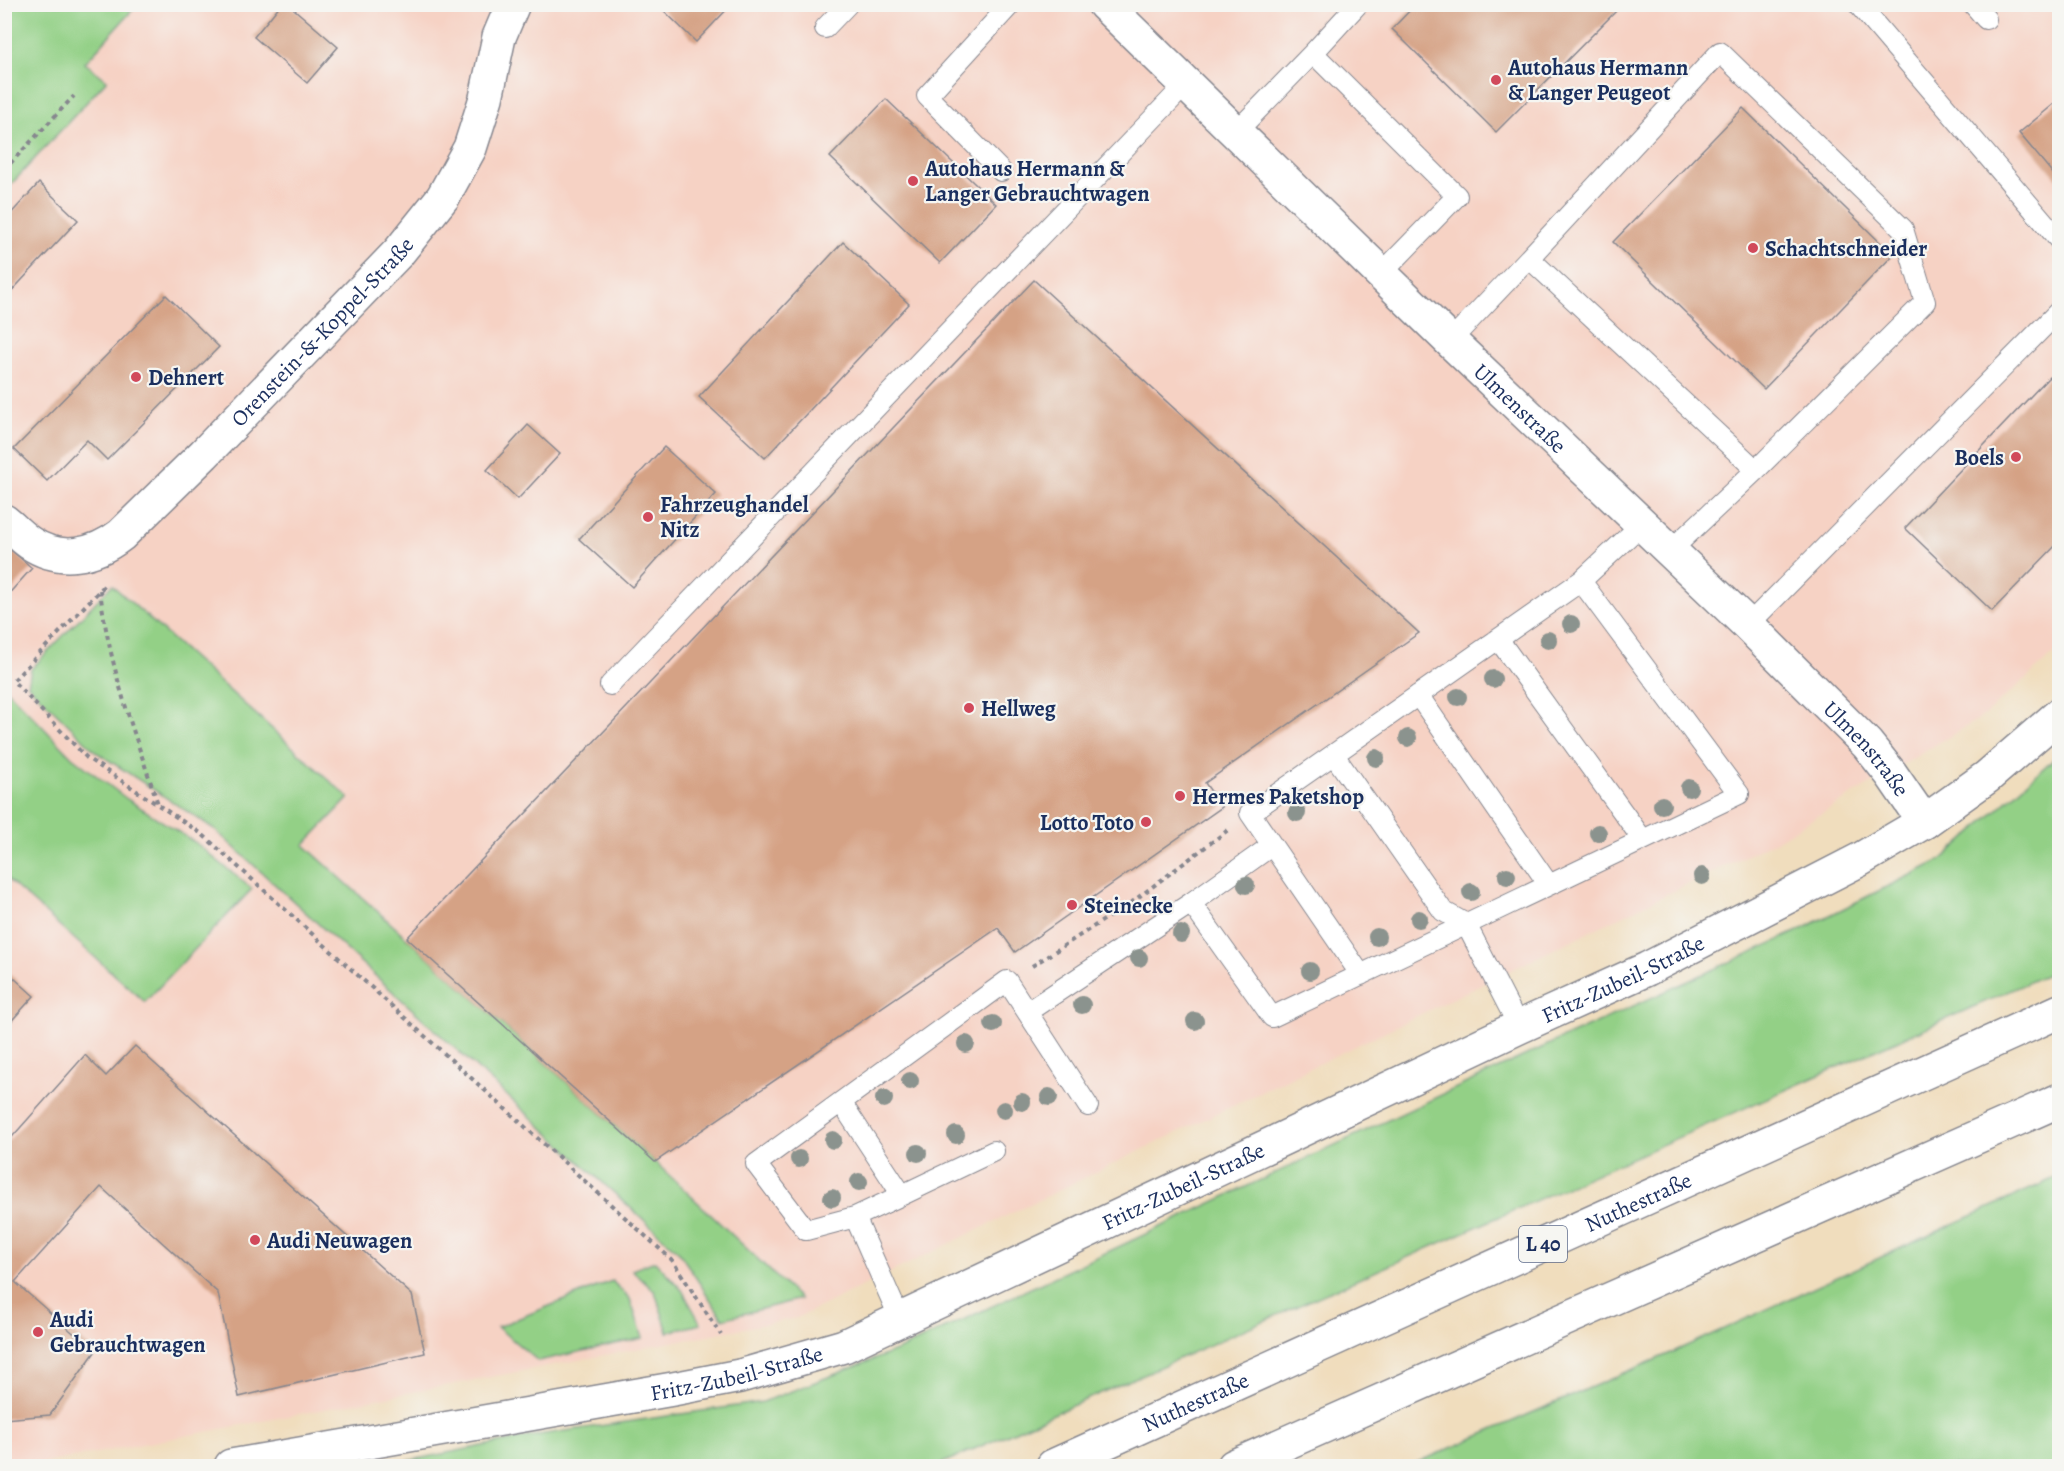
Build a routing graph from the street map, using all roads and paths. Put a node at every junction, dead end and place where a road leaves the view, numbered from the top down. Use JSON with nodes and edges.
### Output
{"nodes":[{"id":1,"x":513,"y":4,"type":"edge"},
{"id":2,"x":848,"y":4,"type":"edge"},
{"id":3,"x":1011,"y":4,"type":"edge"},
{"id":4,"x":1358,"y":4,"type":"edge"},
{"id":5,"x":1858,"y":4,"type":"edge"},
{"id":6,"x":1110,"y":6,"type":"edge"},
{"id":7,"x":825,"y":27,"type":"dead end"},
{"id":8,"x":1313,"y":53,"type":"junction"},
{"id":9,"x":1185,"y":84,"type":"junction"},
{"id":10,"x":74,"y":96,"type":"dead end"},
{"id":11,"x":1236,"y":132,"type":"junction"},
{"id":12,"x":4,"y":170,"type":"edge"},
{"id":13,"x":1001,"y":171,"type":"dead end"},
{"id":14,"x":2060,"y":241,"type":"edge"},
{"id":15,"x":1529,"y":258,"type":"junction"},
{"id":16,"x":1381,"y":274,"type":"junction"},
{"id":17,"x":2060,"y":310,"type":"edge"},
{"id":18,"x":1450,"y":340,"type":"junction"},
{"id":19,"x":1756,"y":470,"type":"junction"},
{"id":20,"x":4,"y":521,"type":"edge"},
{"id":21,"x":1642,"y":524,"type":"junction"},
{"id":22,"x":1671,"y":550,"type":"junction"},
{"id":23,"x":83,"y":555,"type":"junction"},
{"id":24,"x":1581,"y":581,"type":"junction"},
{"id":25,"x":100,"y":590,"type":"junction"},
{"id":26,"x":1748,"y":625,"type":"junction"},
{"id":27,"x":1498,"y":639,"type":"junction"},
{"id":28,"x":610,"y":685,"type":"dead end"},
{"id":29,"x":1418,"y":695,"type":"junction"},
{"id":30,"x":2060,"y":714,"type":"edge"},
{"id":31,"x":1334,"y":755,"type":"junction"},
{"id":32,"x":159,"y":805,"type":"junction"},
{"id":33,"x":1250,"y":813,"type":"junction"},
{"id":34,"x":1924,"y":822,"type":"junction"},
{"id":35,"x":1643,"y":840,"type":"junction"},
{"id":36,"x":1271,"y":846,"type":"junction"},
{"id":37,"x":1550,"y":885,"type":"junction"},
{"id":38,"x":1191,"y":903,"type":"junction"},
{"id":39,"x":1466,"y":924,"type":"junction"},
{"id":40,"x":1361,"y":975,"type":"junction"},
{"id":41,"x":1007,"y":981,"type":"junction"},
{"id":42,"x":1027,"y":1011,"type":"junction"},
{"id":43,"x":2060,"y":1011,"type":"edge"},
{"id":44,"x":1518,"y":1027,"type":"junction"},
{"id":45,"x":2060,"y":1100,"type":"edge"},
{"id":46,"x":841,"y":1102,"type":"junction"},
{"id":47,"x":1088,"y":1106,"type":"dead end"},
{"id":48,"x":994,"y":1151,"type":"dead end"},
{"id":49,"x":902,"y":1195,"type":"junction"},
{"id":50,"x":855,"y":1217,"type":"junction"},
{"id":51,"x":900,"y":1319,"type":"junction"},
{"id":52,"x":722,"y":1335,"type":"dead end"},
{"id":53,"x":231,"y":1467,"type":"edge"},
{"id":54,"x":1053,"y":1467,"type":"edge"},
{"id":55,"x":1234,"y":1467,"type":"edge"}],
"edges":[{"from":1,"to":23,"type":"main road","name":"Orenstein-&-Koppel-Straße"},
{"from":2,"to":7,"type":"lane"},
{"from":3,"to":13,"type":"lane"},
{"from":4,"to":8,"type":"lane"},
{"from":5,"to":14,"type":"lane"},
{"from":6,"to":9,"type":"main road","name":"Ulmenstraße"},
{"from":8,"to":11,"type":"lane"},
{"from":8,"to":16,"type":"lane"},
{"from":9,"to":11,"type":"main road","name":"Ulmenstraße"},
{"from":9,"to":28,"type":"lane"},
{"from":10,"to":12,"type":"path"},
{"from":11,"to":16,"type":"main road","name":"Ulmenstraße"},
{"from":15,"to":18,"type":"lane"},
{"from":15,"to":19,"type":"lane"},
{"from":15,"to":19,"type":"lane"},
{"from":16,"to":18,"type":"main road","name":"Ulmenstraße"},
{"from":17,"to":26,"type":"lane"},
{"from":18,"to":21,"type":"main road","name":"Ulmenstraße"},
{"from":19,"to":22,"type":"lane"},
{"from":20,"to":23,"type":"main road","name":"Orenstein-&-Koppel-Straße"},
{"from":21,"to":22,"type":"main road","name":"Ulmenstraße"},
{"from":21,"to":24,"type":"lane"},
{"from":22,"to":26,"type":"main road","name":"Ulmenstraße"},
{"from":23,"to":25,"type":"path"},
{"from":24,"to":27,"type":"lane"},
{"from":24,"to":35,"type":"lane"},
{"from":25,"to":32,"type":"path"},
{"from":25,"to":32,"type":"path"},
{"from":26,"to":34,"type":"main road","name":"Ulmenstraße"},
{"from":27,"to":29,"type":"lane"},
{"from":27,"to":35,"type":"lane"},
{"from":29,"to":31,"type":"lane"},
{"from":29,"to":37,"type":"lane"},
{"from":30,"to":34,"type":"main road","name":"Fritz-Zubeil-Straße"},
{"from":31,"to":33,"type":"lane"},
{"from":31,"to":39,"type":"lane"},
{"from":32,"to":52,"type":"path"},
{"from":33,"to":36,"type":"lane"},
{"from":33,"to":41,"type":"path"},
{"from":34,"to":44,"type":"main road","name":"Fritz-Zubeil-Straße"},
{"from":35,"to":37,"type":"lane"},
{"from":36,"to":38,"type":"lane"},
{"from":36,"to":40,"type":"lane"},
{"from":37,"to":39,"type":"lane"},
{"from":38,"to":40,"type":"lane"},
{"from":38,"to":42,"type":"lane"},
{"from":39,"to":40,"type":"lane"},
{"from":39,"to":44,"type":"lane"},
{"from":41,"to":42,"type":"lane"},
{"from":41,"to":46,"type":"lane"},
{"from":42,"to":47,"type":"lane"},
{"from":43,"to":54,"type":"main road","name":"Nuthestraße","number":"L 40"},
{"from":44,"to":51,"type":"main road","name":"Fritz-Zubeil-Straße"},
{"from":45,"to":55,"type":"main road"},
{"from":46,"to":49,"type":"lane"},
{"from":46,"to":50,"type":"lane"},
{"from":48,"to":49,"type":"lane"},
{"from":49,"to":50,"type":"lane"},
{"from":50,"to":51,"type":"lane"},
{"from":51,"to":53,"type":"main road","name":"Fritz-Zubeil-Straße"}]}
